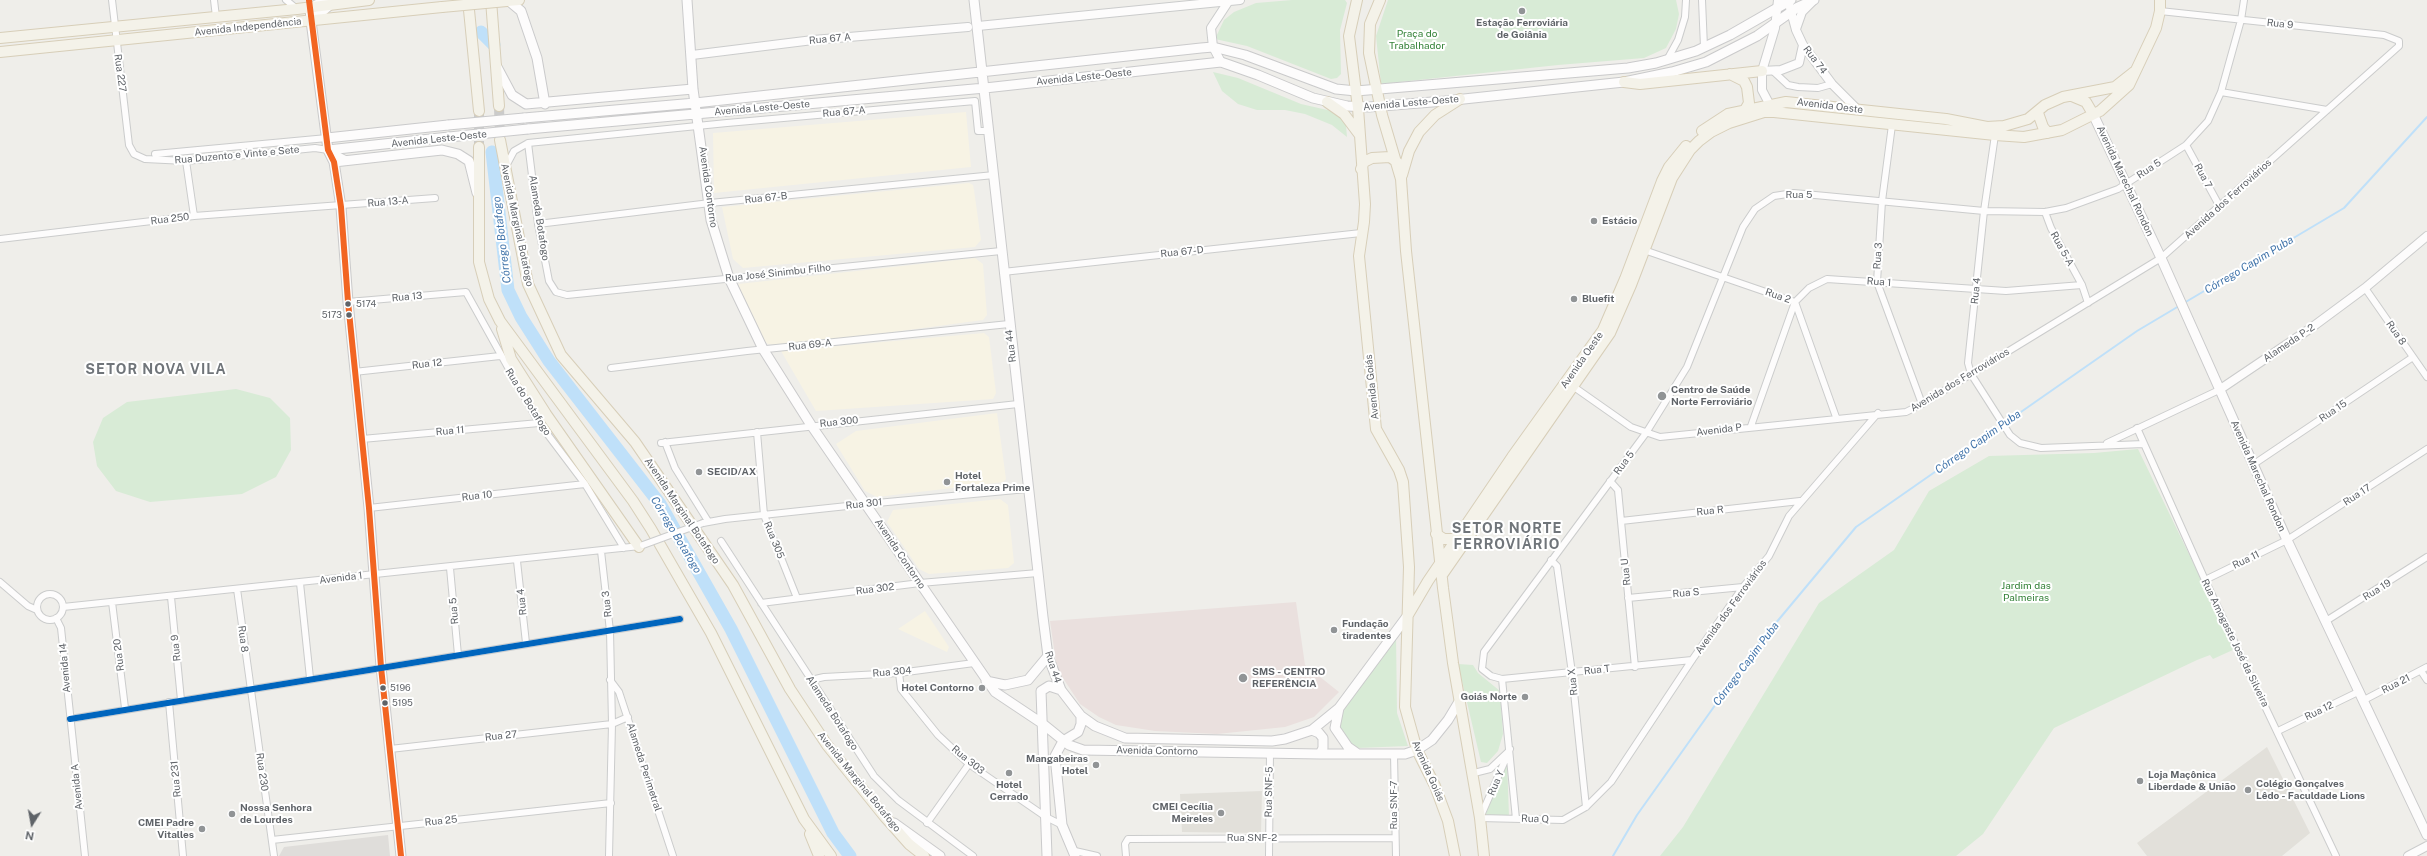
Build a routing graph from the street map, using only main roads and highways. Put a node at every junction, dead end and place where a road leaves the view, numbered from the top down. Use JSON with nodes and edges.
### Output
{"nodes":[{"id":1,"x":364,"y":0,"type":"edge"},
{"id":2,"x":468,"y":0,"type":"edge"},
{"id":3,"x":491,"y":0,"type":"edge"},
{"id":4,"x":686,"y":0,"type":"edge"},
{"id":5,"x":974,"y":0,"type":"edge"},
{"id":6,"x":1357,"y":0,"type":"edge"},
{"id":7,"x":1380,"y":0,"type":"edge"},
{"id":8,"x":1789,"y":0,"type":"edge"},
{"id":9,"x":1815,"y":0,"type":"edge"},
{"id":10,"x":2160,"y":0,"type":"edge"},
{"id":11,"x":512,"y":1,"type":"edge"},
{"id":12,"x":330,"y":2,"type":"edge"},
{"id":13,"x":310,"y":4,"type":"edge"},
{"id":14,"x":1778,"y":4,"type":"edge"},
{"id":15,"x":311,"y":21,"type":"junction"},
{"id":16,"x":0,"y":38,"type":"edge"},
{"id":17,"x":0,"y":52,"type":"edge"},
{"id":18,"x":496,"y":63,"type":"junction"},
{"id":19,"x":2136,"y":70,"type":"junction"},
{"id":20,"x":1762,"y":71,"type":"road end"},
{"id":21,"x":983,"y":72,"type":"junction"},
{"id":22,"x":1728,"y":73,"type":"junction"},
{"id":23,"x":1624,"y":82,"type":"junction"},
{"id":24,"x":985,"y":88,"type":"junction"},
{"id":25,"x":693,"y":89,"type":"junction"},
{"id":26,"x":1376,"y":89,"type":"junction"},
{"id":27,"x":1356,"y":91,"type":"junction"},
{"id":28,"x":641,"y":95,"type":"junction"},
{"id":29,"x":2074,"y":97,"type":"junction"},
{"id":30,"x":1460,"y":99,"type":"junction"},
{"id":31,"x":695,"y":102,"type":"junction"},
{"id":32,"x":1327,"y":102,"type":"junction"},
{"id":33,"x":545,"y":104,"type":"junction"},
{"id":34,"x":661,"y":104,"type":"junction"},
{"id":35,"x":1381,"y":105,"type":"junction"},
{"id":36,"x":499,"y":106,"type":"tunnel mouth"},
{"id":37,"x":1358,"y":108,"type":"junction"},
{"id":38,"x":1771,"y":108,"type":"junction"},
{"id":39,"x":1745,"y":110,"type":"junction"},
{"id":40,"x":478,"y":111,"type":"tunnel mouth"},
{"id":41,"x":2038,"y":113,"type":"junction"},
{"id":42,"x":697,"y":114,"type":"junction"},
{"id":43,"x":2093,"y":114,"type":"junction"},
{"id":44,"x":2048,"y":133,"type":"junction"},
{"id":45,"x":1359,"y":134,"type":"junction"},
{"id":46,"x":327,"y":138,"type":"junction"},
{"id":47,"x":500,"y":140,"type":"tunnel mouth"},
{"id":48,"x":479,"y":147,"type":"tunnel mouth"},
{"id":49,"x":328,"y":150,"type":"junction"},
{"id":50,"x":334,"y":162,"type":"junction"},
{"id":51,"x":1397,"y":162,"type":"junction"},
{"id":52,"x":1361,"y":169,"type":"junction"},
{"id":53,"x":1401,"y":179,"type":"junction"},
{"id":54,"x":478,"y":194,"type":"junction"},
{"id":55,"x":500,"y":321,"type":"junction"},
{"id":56,"x":1436,"y":534,"type":"junction"},
{"id":57,"x":1458,"y":539,"type":"junction"},
{"id":58,"x":641,"y":546,"type":"road end"},
{"id":59,"x":1441,"y":563,"type":"junction"},
{"id":60,"x":1442,"y":575,"type":"junction"},
{"id":61,"x":1408,"y":615,"type":"junction"},
{"id":62,"x":1048,"y":656,"type":"junction"},
{"id":63,"x":1028,"y":680,"type":"junction"},
{"id":64,"x":986,"y":681,"type":"junction"},
{"id":65,"x":1061,"y":690,"type":"junction"},
{"id":66,"x":1041,"y":691,"type":"junction"},
{"id":67,"x":1460,"y":700,"type":"junction"},
{"id":68,"x":1339,"y":708,"type":"junction"},
{"id":69,"x":1081,"y":716,"type":"junction"},
{"id":70,"x":1043,"y":724,"type":"junction"},
{"id":71,"x":1312,"y":730,"type":"junction"},
{"id":72,"x":1063,"y":741,"type":"junction"},
{"id":73,"x":1417,"y":750,"type":"junction"},
{"id":74,"x":1320,"y":754,"type":"junction"},
{"id":75,"x":1358,"y":754,"type":"junction"},
{"id":76,"x":885,"y":817,"type":"junction"},
{"id":77,"x":804,"y":819,"type":"junction"},
{"id":78,"x":2427,"y":835,"type":"edge"},
{"id":79,"x":1075,"y":854,"type":"edge"},
{"id":80,"x":401,"y":856,"type":"edge"},
{"id":81,"x":819,"y":856,"type":"edge"},
{"id":82,"x":831,"y":856,"type":"edge"},
{"id":83,"x":924,"y":856,"type":"edge"},
{"id":84,"x":940,"y":856,"type":"edge"},
{"id":85,"x":1047,"y":856,"type":"edge"},
{"id":86,"x":1455,"y":856,"type":"edge"},
{"id":87,"x":1484,"y":856,"type":"edge"}],
"edges":[{"from":1,"to":12,"type":"main road","name":"Avenida Independência"},
{"from":2,"to":40,"type":"main road"},
{"from":3,"to":18,"type":"main road"},
{"from":4,"to":25,"type":"main road","name":"Avenida Contorno"},
{"from":5,"to":21,"type":"main road","name":"Rua 44"},
{"from":6,"to":27,"type":"main road","name":"Avenida Goiás"},
{"from":7,"to":26,"type":"main road"},
{"from":8,"to":14,"type":"main road","name":"Avenida Leste-Oeste"},
{"from":9,"to":23,"type":"main road","name":"Avenida Leste-Oeste"},
{"from":10,"to":19,"type":"main road","name":"Avenida Oeste"},
{"from":11,"to":15,"type":"main road","name":"Avenida Independência","bridge":true},
{"from":11,"to":33,"type":"main road"},
{"from":12,"to":13,"type":"main road","name":"Avenida Independência"},
{"from":12,"to":15,"type":"main road"},
{"from":13,"to":15,"type":"main road"},
{"from":13,"to":16,"type":"main road","name":"Avenida Independência"},
{"from":14,"to":26,"type":"main road","name":"Avenida Leste-Oeste"},
{"from":15,"to":17,"type":"main road","name":"Avenida Independência"},
{"from":15,"to":46,"type":"main road"},
{"from":18,"to":33,"type":"main road"},
{"from":18,"to":36,"type":"main road"},
{"from":19,"to":29,"type":"main road","name":"Avenida Oeste"},
{"from":19,"to":43,"type":"main road","name":"Avenida Oeste"},
{"from":20,"to":22,"type":"main road"},
{"from":21,"to":24,"type":"main road","name":"Rua 44"},
{"from":21,"to":27,"type":"main road","name":"Avenida Leste-Oeste"},
{"from":21,"to":31,"type":"main road","name":"Avenida Leste-Oeste"},
{"from":22,"to":23,"type":"main road"},
{"from":22,"to":39,"type":"main road"},
{"from":23,"to":30,"type":"main road","name":"Avenida Leste-Oeste"},
{"from":24,"to":32,"type":"main road","name":"Avenida Leste-Oeste"},
{"from":24,"to":42,"type":"main road","name":"Avenida Leste-Oeste"},
{"from":24,"to":62,"type":"main road","name":"Rua 44"},
{"from":25,"to":28,"type":"main road"},
{"from":25,"to":31,"type":"main road","name":"Avenida Contorno"},
{"from":26,"to":27,"type":"main road","name":"Avenida Leste-Oeste"},
{"from":26,"to":35,"type":"main road"},
{"from":27,"to":37,"type":"main road","name":"Avenida Goiás"},
{"from":28,"to":33,"type":"main road"},
{"from":28,"to":34,"type":"main road"},
{"from":29,"to":41,"type":"main road","name":"Avenida Oeste"},
{"from":29,"to":43,"type":"main road"},
{"from":30,"to":35,"type":"main road","name":"Avenida Leste-Oeste"},
{"from":30,"to":53,"type":"main road"},
{"from":31,"to":34,"type":"main road","name":"Avenida Leste-Oeste"},
{"from":31,"to":42,"type":"main road","name":"Avenida Contorno"},
{"from":32,"to":37,"type":"main road","name":"Avenida Leste-Oeste"},
{"from":32,"to":45,"type":"main road"},
{"from":34,"to":46,"type":"main road","name":"Avenida Leste-Oeste","bridge":true},
{"from":35,"to":37,"type":"main road","name":"Avenida Leste-Oeste"},
{"from":35,"to":51,"type":"main road"},
{"from":37,"to":45,"type":"main road","name":"Avenida Goiás"},
{"from":38,"to":39,"type":"main road","name":"Avenida Oeste"},
{"from":38,"to":41,"type":"main road","name":"Avenida Oeste"},
{"from":38,"to":44,"type":"main road","name":"Avenida Oeste"},
{"from":38,"to":60,"type":"main road","name":"Avenida Oeste"},
{"from":39,"to":57,"type":"main road","name":"Avenida Oeste"},
{"from":41,"to":44,"type":"main road"},
{"from":42,"to":49,"type":"main road","name":"Avenida Leste-Oeste","bridge":true},
{"from":42,"to":64,"type":"main road","name":"Avenida Contorno"},
{"from":43,"to":44,"type":"main road","name":"Avenida Oeste"},
{"from":43,"to":78,"type":"main road","name":"Avenida Marechal Rondon"},
{"from":45,"to":52,"type":"main road","name":"Avenida Goiás"},
{"from":46,"to":49,"type":"main road"},
{"from":47,"to":76,"type":"main road","name":"Avenida Marginal Botafogo"},
{"from":48,"to":54,"type":"main road"},
{"from":49,"to":50,"type":"main road"},
{"from":50,"to":54,"type":"main road"},
{"from":50,"to":80,"type":"main road"},
{"from":51,"to":52,"type":"main road"},
{"from":51,"to":53,"type":"main road"},
{"from":52,"to":61,"type":"main road","name":"Avenida Goiás"},
{"from":53,"to":56,"type":"main road"},
{"from":54,"to":55,"type":"main road"},
{"from":55,"to":58,"type":"main road"},
{"from":55,"to":77,"type":"main road"},
{"from":56,"to":57,"type":"main road"},
{"from":56,"to":59,"type":"main road"},
{"from":57,"to":59,"type":"main road","name":"Avenida Oeste"},
{"from":59,"to":60,"type":"main road"},
{"from":59,"to":61,"type":"main road","name":"Avenida Oeste"},
{"from":60,"to":67,"type":"main road"},
{"from":61,"to":68,"type":"main road","name":"Avenida Contorno"},
{"from":61,"to":73,"type":"main road","name":"Avenida Goiás"},
{"from":62,"to":63,"type":"main road"},
{"from":62,"to":65,"type":"main road","name":"Rua 44"},
{"from":63,"to":64,"type":"main road"},
{"from":63,"to":66,"type":"main road"},
{"from":64,"to":70,"type":"main road","name":"Avenida Contorno"},
{"from":65,"to":66,"type":"main road"},
{"from":65,"to":69,"type":"main road","name":"Avenida Contorno"},
{"from":66,"to":70,"type":"main road"},
{"from":67,"to":73,"type":"main road"},
{"from":67,"to":87,"type":"main road"},
{"from":68,"to":71,"type":"main road","name":"Avenida Contorno"},
{"from":68,"to":75,"type":"main road"},
{"from":69,"to":71,"type":"main road","name":"Avenida Contorno"},
{"from":69,"to":72,"type":"main road"},
{"from":70,"to":72,"type":"main road","name":"Avenida Contorno"},
{"from":70,"to":85,"type":"main road"},
{"from":71,"to":74,"type":"main road"},
{"from":72,"to":74,"type":"main road","name":"Avenida Contorno"},
{"from":72,"to":79,"type":"main road"},
{"from":73,"to":75,"type":"main road","name":"Avenida Contorno"},
{"from":73,"to":86,"type":"main road","name":"Avenida Goiás"},
{"from":74,"to":75,"type":"main road","name":"Avenida Contorno"},
{"from":76,"to":83,"type":"main road","name":"Avenida Marginal Botafogo"},
{"from":76,"to":84,"type":"main road"},
{"from":77,"to":81,"type":"main road"},
{"from":77,"to":82,"type":"main road"}]}
